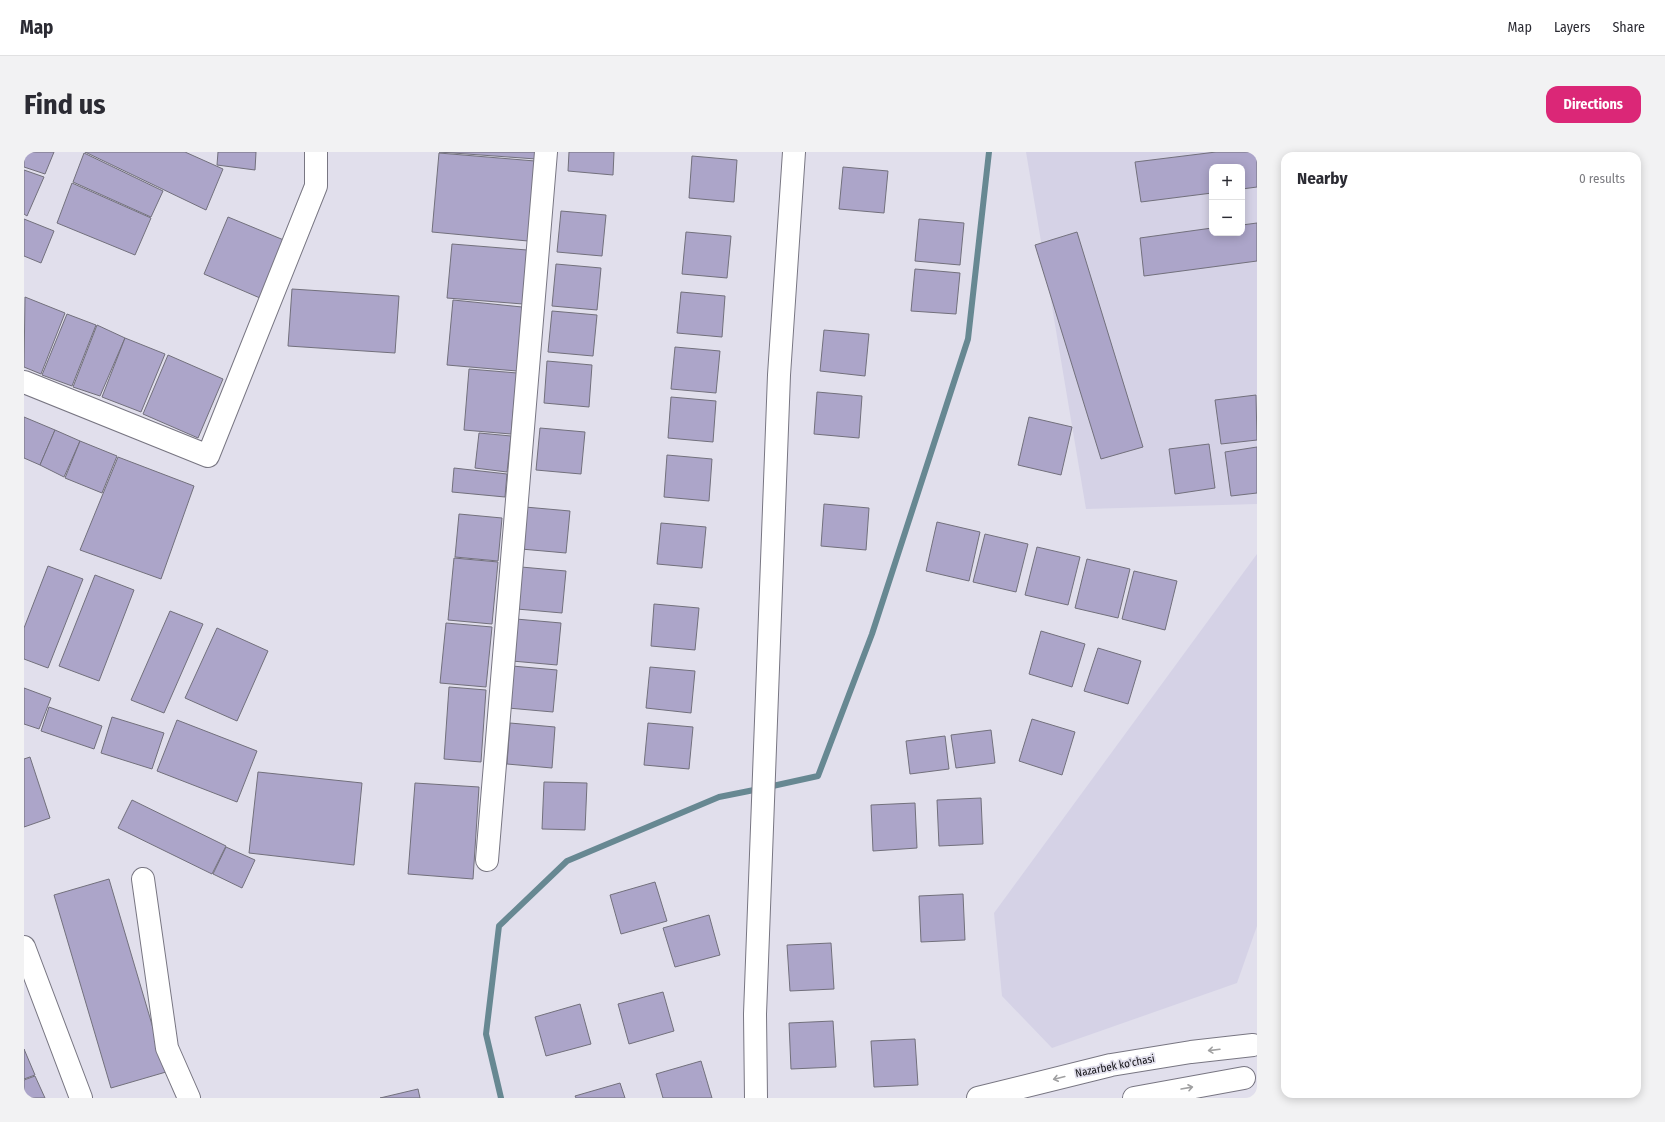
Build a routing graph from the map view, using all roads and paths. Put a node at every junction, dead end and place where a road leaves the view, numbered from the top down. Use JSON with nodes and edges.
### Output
{"nodes":[{"id":1,"x":316,"y":152,"type":"edge"},
{"id":2,"x":546,"y":152,"type":"edge"},
{"id":3,"x":794,"y":152,"type":"edge"},
{"id":4,"x":24,"y":382,"type":"edge"},
{"id":5,"x":487,"y":860,"type":"dead end"},
{"id":6,"x":143,"y":879,"type":"dead end"},
{"id":7,"x":24,"y":947,"type":"edge"},
{"id":8,"x":1253,"y":1045,"type":"dead end"},
{"id":9,"x":1244,"y":1078,"type":"dead end"},
{"id":10,"x":81,"y":1098,"type":"edge"},
{"id":11,"x":189,"y":1098,"type":"edge"},
{"id":12,"x":756,"y":1098,"type":"edge"},
{"id":13,"x":978,"y":1098,"type":"edge"},
{"id":14,"x":1134,"y":1098,"type":"edge"}],
"edges":[{"from":1,"to":4,"type":"street"},
{"from":2,"to":5,"type":"street"},
{"from":3,"to":12,"type":"street"},
{"from":6,"to":11,"type":"street"},
{"from":7,"to":10,"type":"street"},
{"from":8,"to":13,"type":"street","name":"Nazarbek ko'chasi","one_way":true},
{"from":14,"to":9,"type":"street","one_way":true}]}
